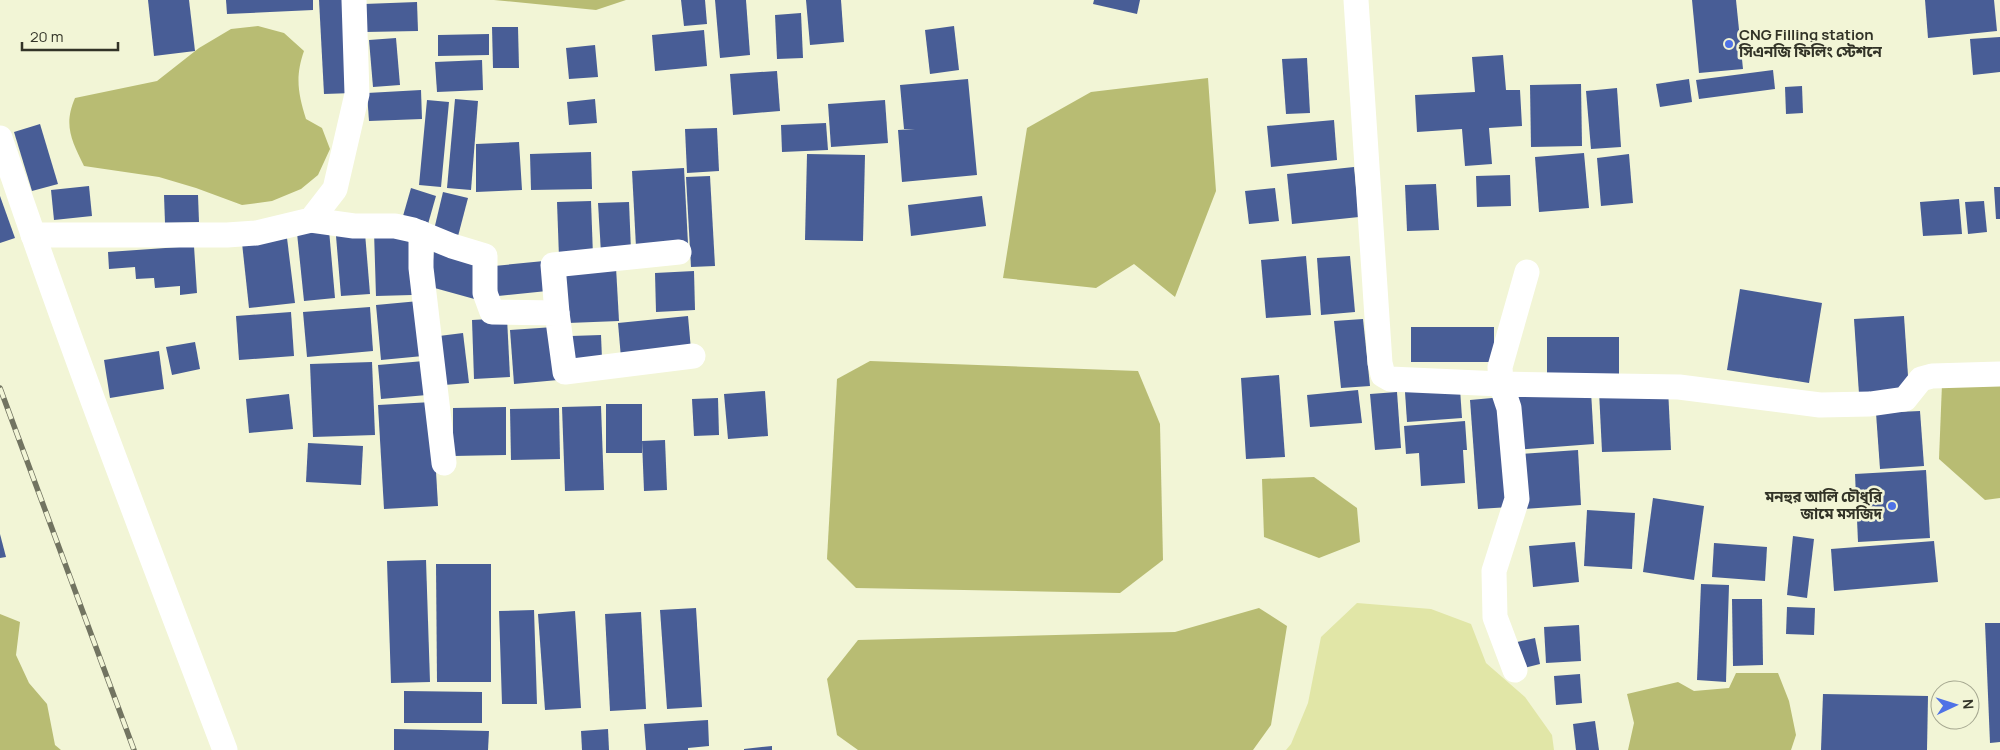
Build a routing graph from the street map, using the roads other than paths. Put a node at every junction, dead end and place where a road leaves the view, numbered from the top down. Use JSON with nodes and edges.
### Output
{"nodes":[{"id":1,"x":354,"y":0,"type":"edge"},
{"id":2,"x":1356,"y":0,"type":"edge"},
{"id":3,"x":0,"y":138,"type":"edge"},
{"id":4,"x":311,"y":220,"type":"junction"},
{"id":5,"x":421,"y":233,"type":"junction"},
{"id":6,"x":33,"y":235,"type":"junction"},
{"id":7,"x":679,"y":252,"type":"dead end"},
{"id":8,"x":1527,"y":272,"type":"dead end"},
{"id":9,"x":557,"y":313,"type":"junction"},
{"id":10,"x":693,"y":356,"type":"dead end"},
{"id":11,"x":2000,"y":374,"type":"edge"},
{"id":12,"x":1500,"y":384,"type":"junction"},
{"id":13,"x":444,"y":463,"type":"dead end"},
{"id":14,"x":1515,"y":670,"type":"dead end"},
{"id":15,"x":224,"y":750,"type":"edge"}],
"edges":[{"from":1,"to":4,"type":"street"},
{"from":2,"to":12,"type":"street"},
{"from":3,"to":6,"type":"street"},
{"from":4,"to":5,"type":"street"},
{"from":4,"to":6,"type":"street"},
{"from":5,"to":9,"type":"street"},
{"from":5,"to":13,"type":"street"},
{"from":6,"to":15,"type":"street"},
{"from":7,"to":9,"type":"street"},
{"from":8,"to":12,"type":"street"},
{"from":9,"to":10,"type":"street"},
{"from":11,"to":12,"type":"street"},
{"from":12,"to":14,"type":"street"}]}
